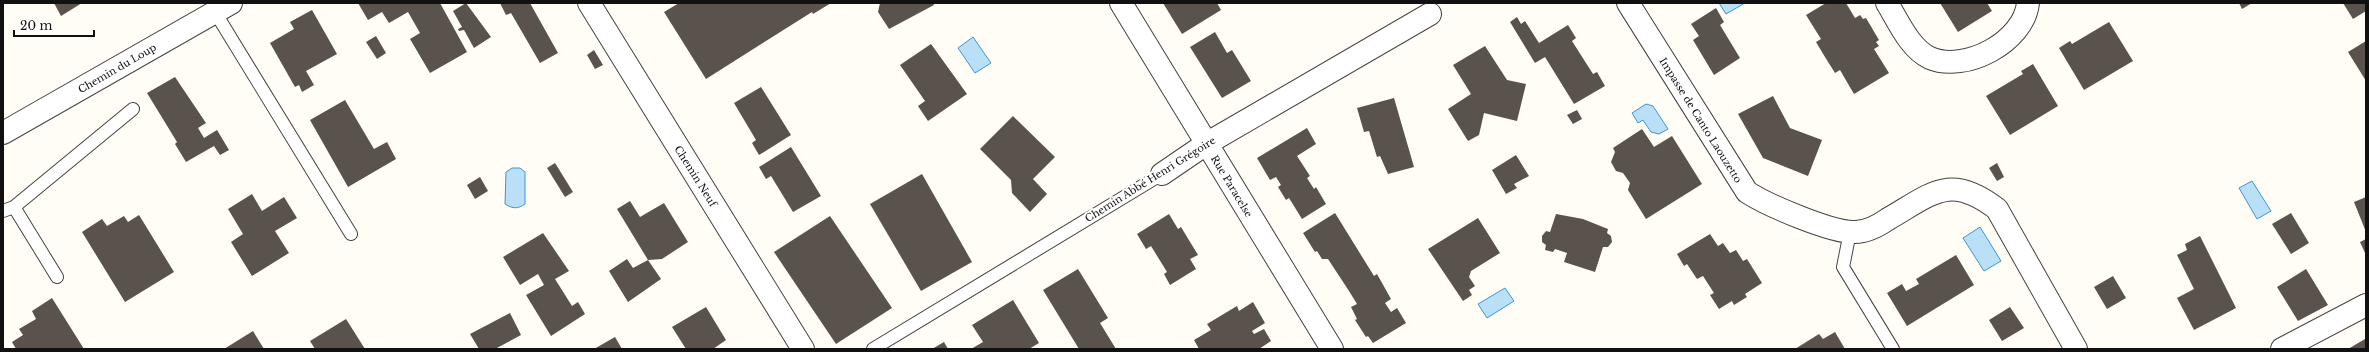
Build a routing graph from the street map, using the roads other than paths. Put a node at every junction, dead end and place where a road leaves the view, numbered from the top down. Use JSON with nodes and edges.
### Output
{"nodes":[{"id":1,"x":589,"y":3,"type":"edge"},
{"id":2,"x":1121,"y":3,"type":"edge"},
{"id":3,"x":1628,"y":3,"type":"edge"},
{"id":4,"x":1887,"y":3,"type":"edge"},
{"id":5,"x":2028,"y":3,"type":"edge"},
{"id":6,"x":223,"y":7,"type":"edge"},
{"id":7,"x":1430,"y":14,"type":"dead end"},
{"id":8,"x":133,"y":109,"type":"dead end"},
{"id":9,"x":3,"y":133,"type":"edge"},
{"id":10,"x":1206,"y":144,"type":"junction"},
{"id":11,"x":1162,"y":174,"type":"joint"},
{"id":12,"x":8,"y":209,"type":"edge"},
{"id":13,"x":1850,"y":232,"type":"junction"},
{"id":14,"x":351,"y":234,"type":"dead end"},
{"id":15,"x":57,"y":277,"type":"dead end"},
{"id":16,"x":2366,"y":305,"type":"edge"},
{"id":17,"x":803,"y":349,"type":"edge"},
{"id":18,"x":873,"y":349,"type":"edge"},
{"id":19,"x":1332,"y":349,"type":"edge"},
{"id":20,"x":1893,"y":349,"type":"edge"},
{"id":21,"x":2076,"y":349,"type":"edge"},
{"id":22,"x":2282,"y":349,"type":"edge"}],
"edges":[{"from":1,"to":17,"type":"street","name":"Chemin Neuf"},
{"from":2,"to":10,"type":"street","name":"Rue Paracelse"},
{"from":3,"to":13,"type":"street","name":"Impasse de Canto Laouzetto"},
{"from":4,"to":5,"type":"street"},
{"from":6,"to":9,"type":"street","name":"Chemin du Loup"},
{"from":6,"to":14,"type":"lane"},
{"from":7,"to":10,"type":"street","name":"Chemin Abbé Henri Grégoire"},
{"from":8,"to":12,"type":"lane"},
{"from":10,"to":11,"type":"street","name":"Chemin Abbé Henri Grégoire"},
{"from":10,"to":19,"type":"street","name":"Rue Paracelse"},
{"from":11,"to":18,"type":"lane","name":"Chemin Abbé Henri Grégoire"},
{"from":12,"to":15,"type":"lane"},
{"from":13,"to":20,"type":"lane"},
{"from":13,"to":21,"type":"street","name":"Impasse de Canto Laouzetto"},
{"from":16,"to":22,"type":"street"}]}
